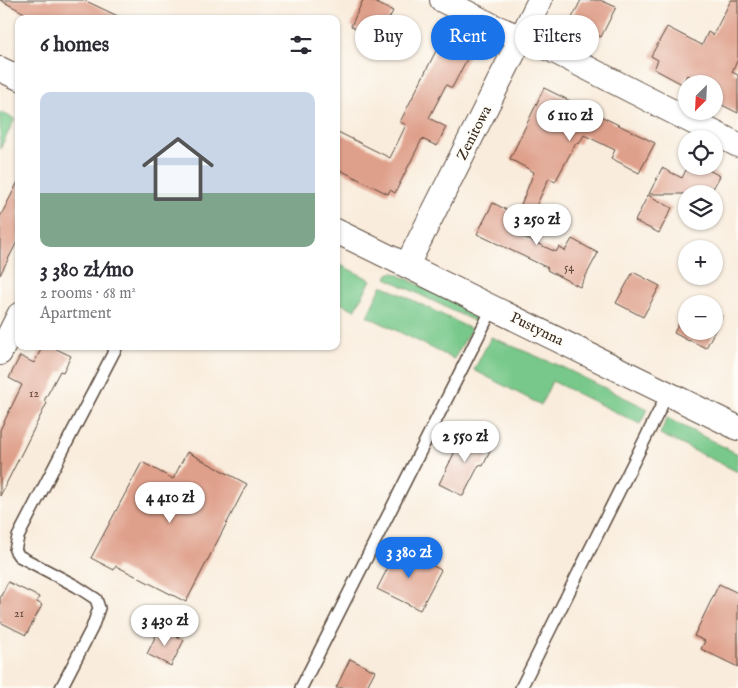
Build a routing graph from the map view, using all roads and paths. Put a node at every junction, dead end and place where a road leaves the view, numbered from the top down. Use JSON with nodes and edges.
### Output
{"nodes":[{"id":1,"x":442,"y":0,"type":"edge"},
{"id":2,"x":540,"y":0,"type":"edge"},
{"id":3,"x":532,"y":15,"type":"edge"},
{"id":4,"x":515,"y":35,"type":"edge"},
{"id":5,"x":515,"y":50,"type":"edge"},
{"id":6,"x":572,"y":60,"type":"edge"},
{"id":7,"x":0,"y":69,"type":"edge"},
{"id":8,"x":15,"y":76,"type":"edge"},
{"id":9,"x":738,"y":145,"type":"edge"},
{"id":10,"x":340,"y":233,"type":"edge"},
{"id":11,"x":407,"y":265,"type":"junction"},
{"id":12,"x":493,"y":307,"type":"junction"},
{"id":13,"x":15,"y":323,"type":"edge"},
{"id":14,"x":115,"y":350,"type":"edge"},
{"id":15,"x":0,"y":353,"type":"edge"},
{"id":16,"x":668,"y":393,"type":"junction"},
{"id":17,"x":738,"y":428,"type":"edge"},
{"id":18,"x":61,"y":688,"type":"edge"},
{"id":19,"x":300,"y":688,"type":"edge"},
{"id":20,"x":521,"y":688,"type":"edge"}],
"edges":[{"from":1,"to":4,"type":"street"},
{"from":2,"to":3,"type":"street","name":"Zenitowa"},
{"from":5,"to":11,"type":"street","name":"Zenitowa"},
{"from":6,"to":9,"type":"street"},
{"from":7,"to":8,"type":"street"},
{"from":10,"to":11,"type":"street","name":"Pustynna"},
{"from":11,"to":12,"type":"street","name":"Pustynna"},
{"from":12,"to":16,"type":"street","name":"Pustynna"},
{"from":12,"to":19,"type":"lane"},
{"from":13,"to":15,"type":"street"},
{"from":14,"to":18,"type":"lane"},
{"from":16,"to":17,"type":"street","name":"Pustynna"},
{"from":16,"to":20,"type":"lane"}]}
